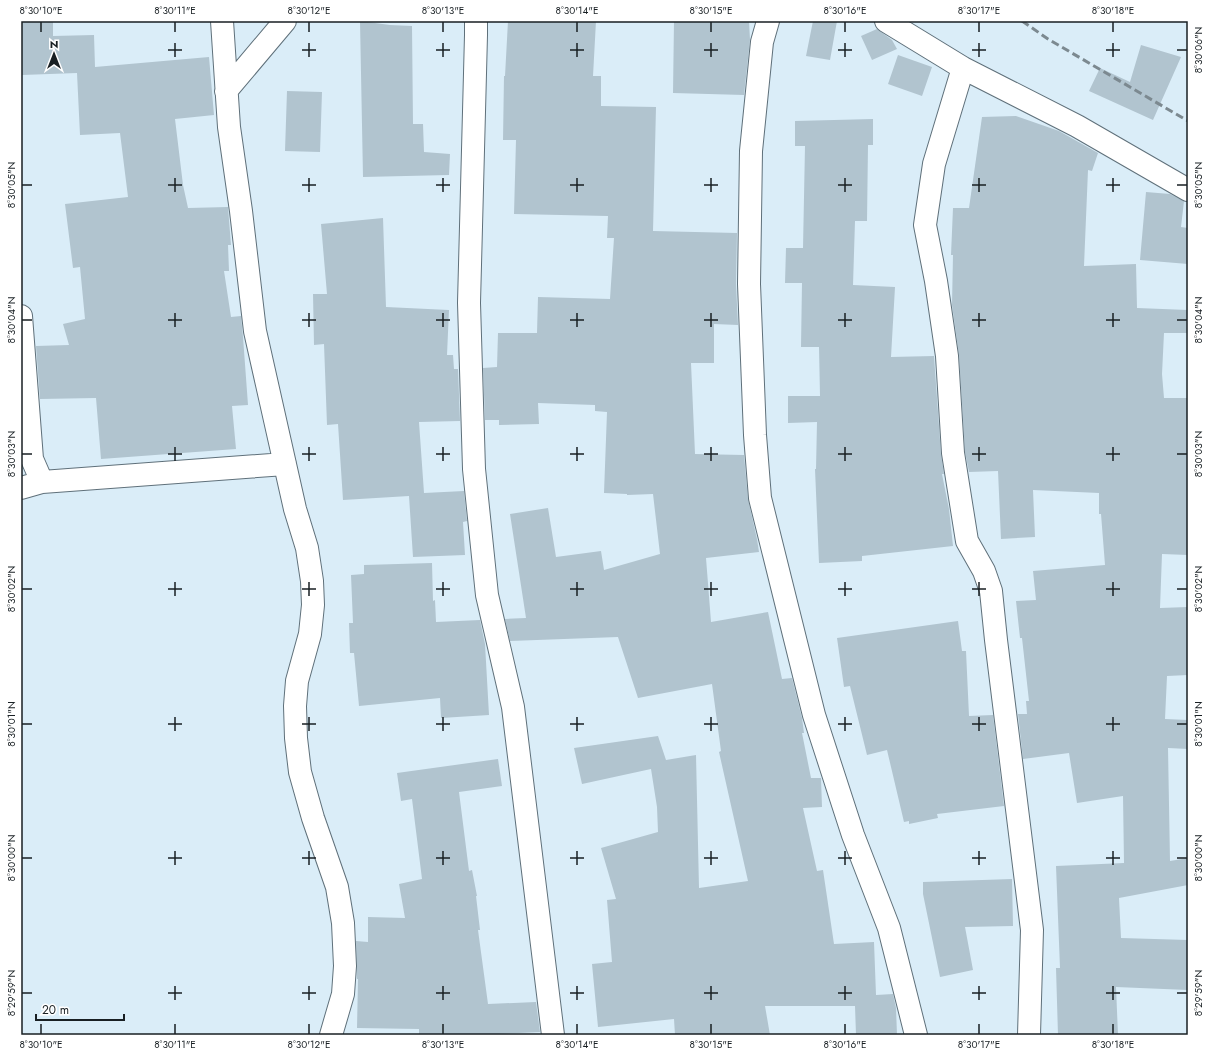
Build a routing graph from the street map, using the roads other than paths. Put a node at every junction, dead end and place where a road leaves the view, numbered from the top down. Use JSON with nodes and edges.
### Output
{"nodes":[{"id":1,"x":222,"y":21,"type":"edge"},
{"id":2,"x":285,"y":21,"type":"edge"},
{"id":3,"x":476,"y":21,"type":"edge"},
{"id":4,"x":768,"y":21,"type":"edge"},
{"id":5,"x":886,"y":21,"type":"edge"},
{"id":6,"x":963,"y":68,"type":"junction"},
{"id":7,"x":226,"y":90,"type":"junction"},
{"id":8,"x":1188,"y":190,"type":"edge"},
{"id":9,"x":21,"y":316,"type":"edge"},
{"id":10,"x":285,"y":464,"type":"junction"},
{"id":11,"x":42,"y":482,"type":"junction"},
{"id":12,"x":21,"y":488,"type":"edge"},
{"id":13,"x":331,"y":1035,"type":"edge"},
{"id":14,"x":554,"y":1035,"type":"edge"},
{"id":15,"x":916,"y":1035,"type":"edge"},
{"id":16,"x":1029,"y":1035,"type":"edge"}],
"edges":[{"from":1,"to":7,"type":"street"},
{"from":2,"to":7,"type":"street"},
{"from":3,"to":14,"type":"street"},
{"from":4,"to":15,"type":"street"},
{"from":5,"to":6,"type":"street"},
{"from":6,"to":8,"type":"street"},
{"from":6,"to":16,"type":"street"},
{"from":7,"to":10,"type":"street"},
{"from":9,"to":11,"type":"street"},
{"from":10,"to":11,"type":"street"},
{"from":10,"to":13,"type":"street"},
{"from":11,"to":12,"type":"street"}]}
